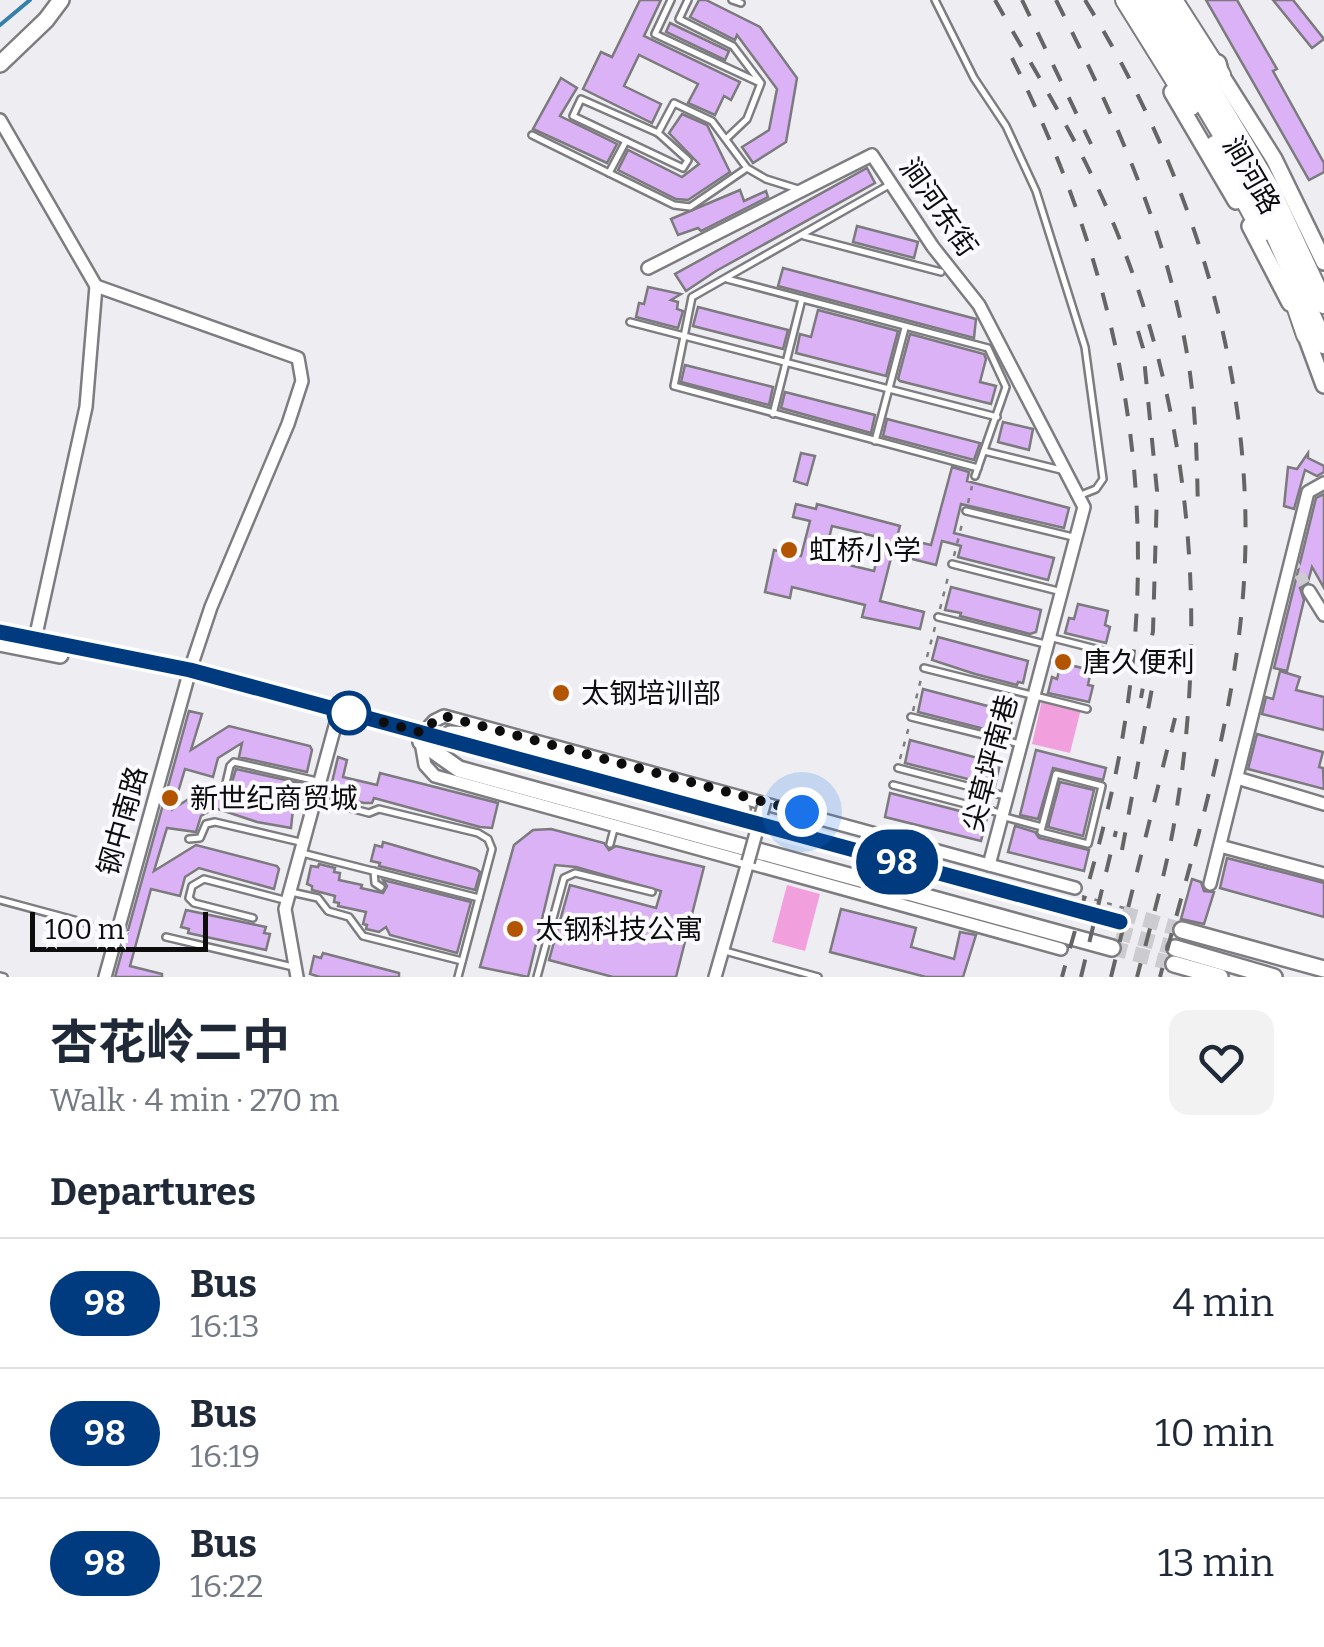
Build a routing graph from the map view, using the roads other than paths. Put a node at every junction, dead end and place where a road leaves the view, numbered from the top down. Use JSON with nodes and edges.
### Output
{"nodes":[{"id":1,"x":61,"y":0,"type":"edge"},
{"id":2,"x":671,"y":0,"type":"edge"},
{"id":3,"x":688,"y":0,"type":"edge"},
{"id":4,"x":732,"y":0,"type":"edge"},
{"id":5,"x":935,"y":0,"type":"edge"},
{"id":6,"x":1117,"y":0,"type":"edge"},
{"id":7,"x":1126,"y":0,"type":"edge"},
{"id":8,"x":1142,"y":0,"type":"edge"},
{"id":9,"x":1158,"y":0,"type":"edge"},
{"id":10,"x":1173,"y":0,"type":"edge"},
{"id":11,"x":1181,"y":0,"type":"edge"},
{"id":12,"x":741,"y":4,"type":"dead end"},
{"id":13,"x":0,"y":64,"type":"edge"},
{"id":14,"x":1222,"y":75,"type":"junction"},
{"id":15,"x":761,"y":83,"type":"junction"},
{"id":16,"x":0,"y":120,"type":"edge"},
{"id":17,"x":658,"y":133,"type":"junction"},
{"id":18,"x":532,"y":134,"type":"dead end"},
{"id":19,"x":726,"y":138,"type":"junction"},
{"id":20,"x":626,"y":141,"type":"junction"},
{"id":21,"x":747,"y":168,"type":"junction"},
{"id":22,"x":609,"y":172,"type":"junction"},
{"id":23,"x":892,"y":184,"type":"junction"},
{"id":24,"x":804,"y":191,"type":"junction"},
{"id":25,"x":800,"y":235,"type":"junction"},
{"id":26,"x":1324,"y":262,"type":"edge"},
{"id":27,"x":648,"y":268,"type":"dead end"},
{"id":28,"x":941,"y":272,"type":"dead end"},
{"id":29,"x":724,"y":278,"type":"junction"},
{"id":30,"x":96,"y":286,"type":"junction"},
{"id":31,"x":802,"y":299,"type":"junction"},
{"id":32,"x":1324,"y":304,"type":"edge"},
{"id":33,"x":630,"y":322,"type":"dead end"},
{"id":34,"x":905,"y":326,"type":"junction"},
{"id":35,"x":684,"y":335,"type":"junction"},
{"id":36,"x":1306,"y":335,"type":"junction"},
{"id":37,"x":1324,"y":344,"type":"edge"},
{"id":38,"x":786,"y":362,"type":"junction"},
{"id":39,"x":1324,"y":385,"type":"edge"},
{"id":40,"x":889,"y":389,"type":"junction"},
{"id":41,"x":772,"y":414,"type":"junction"},
{"id":42,"x":996,"y":417,"type":"junction"},
{"id":43,"x":876,"y":441,"type":"junction"},
{"id":44,"x":984,"y":451,"type":"junction"},
{"id":45,"x":978,"y":468,"type":"junction"},
{"id":46,"x":1068,"y":472,"type":"junction"},
{"id":47,"x":975,"y":476,"type":"road end"},
{"id":48,"x":1324,"y":483,"type":"edge"},
{"id":49,"x":1081,"y":501,"type":"junction"},
{"id":50,"x":966,"y":511,"type":"road end"},
{"id":51,"x":1076,"y":538,"type":"junction"},
{"id":52,"x":952,"y":564,"type":"road end"},
{"id":53,"x":1310,"y":591,"type":"tunnel mouth"},
{"id":54,"x":1061,"y":592,"type":"junction"},
{"id":55,"x":1324,"y":615,"type":"edge"},
{"id":56,"x":938,"y":616,"type":"road end"},
{"id":57,"x":0,"y":632,"type":"edge"},
{"id":58,"x":35,"y":639,"type":"junction"},
{"id":59,"x":1048,"y":641,"type":"junction"},
{"id":60,"x":0,"y":644,"type":"edge"},
{"id":61,"x":1100,"y":650,"type":"dead end"},
{"id":62,"x":924,"y":668,"type":"road end"},
{"id":63,"x":189,"y":674,"type":"junction"},
{"id":64,"x":1034,"y":696,"type":"junction"},
{"id":65,"x":1087,"y":709,"type":"dead end"},
{"id":66,"x":911,"y":716,"type":"road end"},
{"id":67,"x":337,"y":719,"type":"junction"},
{"id":68,"x":422,"y":737,"type":"junction"},
{"id":69,"x":1021,"y":744,"type":"junction"},
{"id":70,"x":898,"y":768,"type":"road end"},
{"id":71,"x":1236,"y":778,"type":"junction"},
{"id":72,"x":320,"y":782,"type":"junction"},
{"id":73,"x":226,"y":783,"type":"dead end"},
{"id":74,"x":894,"y":785,"type":"dead end"},
{"id":75,"x":290,"y":792,"type":"dead end"},
{"id":76,"x":1008,"y":797,"type":"junction"},
{"id":77,"x":314,"y":800,"type":"junction"},
{"id":78,"x":764,"y":802,"type":"junction"},
{"id":79,"x":1324,"y":804,"type":"edge"},
{"id":80,"x":1003,"y":815,"type":"junction"},
{"id":81,"x":615,"y":826,"type":"junction"},
{"id":82,"x":1042,"y":827,"type":"junction"},
{"id":83,"x":188,"y":839,"type":"dead end"},
{"id":84,"x":610,"y":844,"type":"dead end"},
{"id":85,"x":1220,"y":846,"type":"junction"},
{"id":86,"x":302,"y":848,"type":"junction"},
{"id":87,"x":748,"y":862,"type":"junction"},
{"id":88,"x":990,"y":865,"type":"junction"},
{"id":89,"x":374,"y":871,"type":"junction"},
{"id":90,"x":1324,"y":874,"type":"edge"},
{"id":91,"x":1210,"y":884,"type":"dead end"},
{"id":92,"x":381,"y":888,"type":"dead end"},
{"id":93,"x":652,"y":892,"type":"dead end"},
{"id":94,"x":1078,"y":892,"type":"road end"},
{"id":95,"x":288,"y":896,"type":"junction"},
{"id":96,"x":479,"y":898,"type":"junction"},
{"id":97,"x":0,"y":900,"type":"edge"},
{"id":98,"x":253,"y":918,"type":"dead end"},
{"id":99,"x":1121,"y":919,"type":"tunnel mouth"},
{"id":100,"x":90,"y":924,"type":"dead end"},
{"id":101,"x":166,"y":936,"type":"dead end"},
{"id":102,"x":1177,"y":945,"type":"junction"},
{"id":103,"x":1112,"y":948,"type":"tunnel mouth"},
{"id":104,"x":1061,"y":949,"type":"dead end"},
{"id":105,"x":723,"y":951,"type":"junction"},
{"id":106,"x":462,"y":961,"type":"junction"},
{"id":107,"x":1324,"y":970,"type":"edge"},
{"id":108,"x":296,"y":972,"type":"edge"},
{"id":109,"x":105,"y":977,"type":"edge"},
{"id":110,"x":458,"y":977,"type":"edge"},
{"id":111,"x":537,"y":977,"type":"edge"},
{"id":112,"x":715,"y":977,"type":"edge"},
{"id":113,"x":818,"y":977,"type":"edge"},
{"id":114,"x":1220,"y":977,"type":"edge"},
{"id":115,"x":1274,"y":977,"type":"edge"},
{"id":116,"x":1316,"y":977,"type":"edge"}],
"edges":[{"from":1,"to":13,"type":"main road"},
{"from":2,"to":15,"type":"lane"},
{"from":3,"to":15,"type":"lane"},
{"from":4,"to":12,"type":"lane"},
{"from":5,"to":49,"type":"lane"},
{"from":6,"to":36,"type":"main road","name":"涧河路"},
{"from":7,"to":36,"type":"main road"},
{"from":8,"to":37,"type":"main road","name":"涧河路"},
{"from":9,"to":32,"type":"main road","name":"涧河路"},
{"from":10,"to":14,"type":"main road"},
{"from":11,"to":14,"type":"main road","name":"涧河路"},
{"from":14,"to":26,"type":"main road","name":"涧河路"},
{"from":15,"to":19,"type":"lane"},
{"from":16,"to":30,"type":"street"},
{"from":17,"to":19,"type":"lane"},
{"from":17,"to":20,"type":"lane"},
{"from":17,"to":20,"type":"lane"},
{"from":18,"to":22,"type":"lane"},
{"from":19,"to":21,"type":"lane"},
{"from":20,"to":22,"type":"lane"},
{"from":21,"to":22,"type":"lane"},
{"from":21,"to":24,"type":"lane"},
{"from":23,"to":24,"type":"street","name":"涧河东街"},
{"from":23,"to":25,"type":"lane"},
{"from":23,"to":46,"type":"street","name":"涧河东街"},
{"from":24,"to":27,"type":"street","name":"涧河东街"},
{"from":25,"to":28,"type":"lane"},
{"from":25,"to":29,"type":"lane"},
{"from":29,"to":31,"type":"lane"},
{"from":29,"to":35,"type":"lane"},
{"from":30,"to":58,"type":"street"},
{"from":30,"to":63,"type":"street","name":"钢中南路"},
{"from":31,"to":34,"type":"lane"},
{"from":31,"to":38,"type":"lane"},
{"from":33,"to":35,"type":"lane"},
{"from":34,"to":40,"type":"lane"},
{"from":34,"to":42,"type":"lane"},
{"from":35,"to":38,"type":"lane"},
{"from":35,"to":41,"type":"lane"},
{"from":36,"to":39,"type":"main road","name":"涧河路"},
{"from":38,"to":40,"type":"lane"},
{"from":38,"to":41,"type":"lane"},
{"from":40,"to":42,"type":"lane"},
{"from":40,"to":43,"type":"lane"},
{"from":41,"to":43,"type":"lane"},
{"from":42,"to":44,"type":"lane"},
{"from":43,"to":45,"type":"lane"},
{"from":44,"to":45,"type":"lane"},
{"from":44,"to":46,"type":"lane"},
{"from":45,"to":47,"type":"lane"},
{"from":46,"to":49,"type":"street","name":"涧河东街"},
{"from":48,"to":71,"type":"street"},
{"from":49,"to":51,"type":"street","name":"尖草坪南巷"},
{"from":50,"to":51,"type":"lane"},
{"from":51,"to":54,"type":"street","name":"尖草坪南巷"},
{"from":52,"to":54,"type":"lane"},
{"from":53,"to":55,"type":"street"},
{"from":54,"to":59,"type":"street","name":"尖草坪南巷"},
{"from":56,"to":59,"type":"lane"},
{"from":57,"to":58,"type":"main road"},
{"from":58,"to":63,"type":"main road"},
{"from":59,"to":61,"type":"lane"},
{"from":59,"to":64,"type":"street","name":"尖草坪南巷"},
{"from":60,"to":63,"type":"main road"},
{"from":62,"to":64,"type":"lane"},
{"from":63,"to":67,"type":"main road"},
{"from":63,"to":68,"type":"main road"},
{"from":63,"to":109,"type":"street","name":"钢中南路"},
{"from":64,"to":65,"type":"lane"},
{"from":64,"to":69,"type":"street","name":"尖草坪南巷"},
{"from":66,"to":69,"type":"lane"},
{"from":67,"to":68,"type":"main road"},
{"from":67,"to":72,"type":"street"},
{"from":68,"to":78,"type":"street","name":"尖草坪南巷"},
{"from":68,"to":81,"type":"street"},
{"from":68,"to":99,"type":"main road"},
{"from":68,"to":103,"type":"main road"},
{"from":69,"to":76,"type":"street","name":"尖草坪南巷"},
{"from":70,"to":76,"type":"lane"},
{"from":71,"to":79,"type":"street"},
{"from":71,"to":85,"type":"street"},
{"from":72,"to":73,"type":"lane"},
{"from":72,"to":77,"type":"street"},
{"from":74,"to":80,"type":"lane"},
{"from":75,"to":77,"type":"lane"},
{"from":76,"to":80,"type":"street","name":"尖草坪南巷"},
{"from":77,"to":86,"type":"street"},
{"from":77,"to":96,"type":"lane"},
{"from":78,"to":87,"type":"street","bridge":true},
{"from":78,"to":88,"type":"street","name":"尖草坪南巷"},
{"from":80,"to":82,"type":"lane"},
{"from":80,"to":88,"type":"street","name":"尖草坪南巷"},
{"from":81,"to":84,"type":"lane"},
{"from":81,"to":87,"type":"street"},
{"from":82,"to":82,"type":"lane"},
{"from":83,"to":86,"type":"lane"},
{"from":85,"to":90,"type":"street"},
{"from":85,"to":91,"type":"street"},
{"from":86,"to":89,"type":"lane"},
{"from":86,"to":95,"type":"street"},
{"from":87,"to":104,"type":"street"},
{"from":87,"to":105,"type":"street"},
{"from":88,"to":94,"type":"street"},
{"from":89,"to":92,"type":"lane"},
{"from":89,"to":96,"type":"lane"},
{"from":93,"to":111,"type":"lane"},
{"from":95,"to":98,"type":"lane"},
{"from":95,"to":106,"type":"lane"},
{"from":95,"to":108,"type":"street"},
{"from":96,"to":106,"type":"lane"},
{"from":97,"to":100,"type":"lane"},
{"from":101,"to":108,"type":"lane"},
{"from":102,"to":107,"type":"main road"},
{"from":102,"to":114,"type":"main road"},
{"from":102,"to":115,"type":"main road"},
{"from":102,"to":116,"type":"main road"},
{"from":105,"to":112,"type":"street"},
{"from":105,"to":113,"type":"lane"},
{"from":106,"to":110,"type":"lane"}]}
